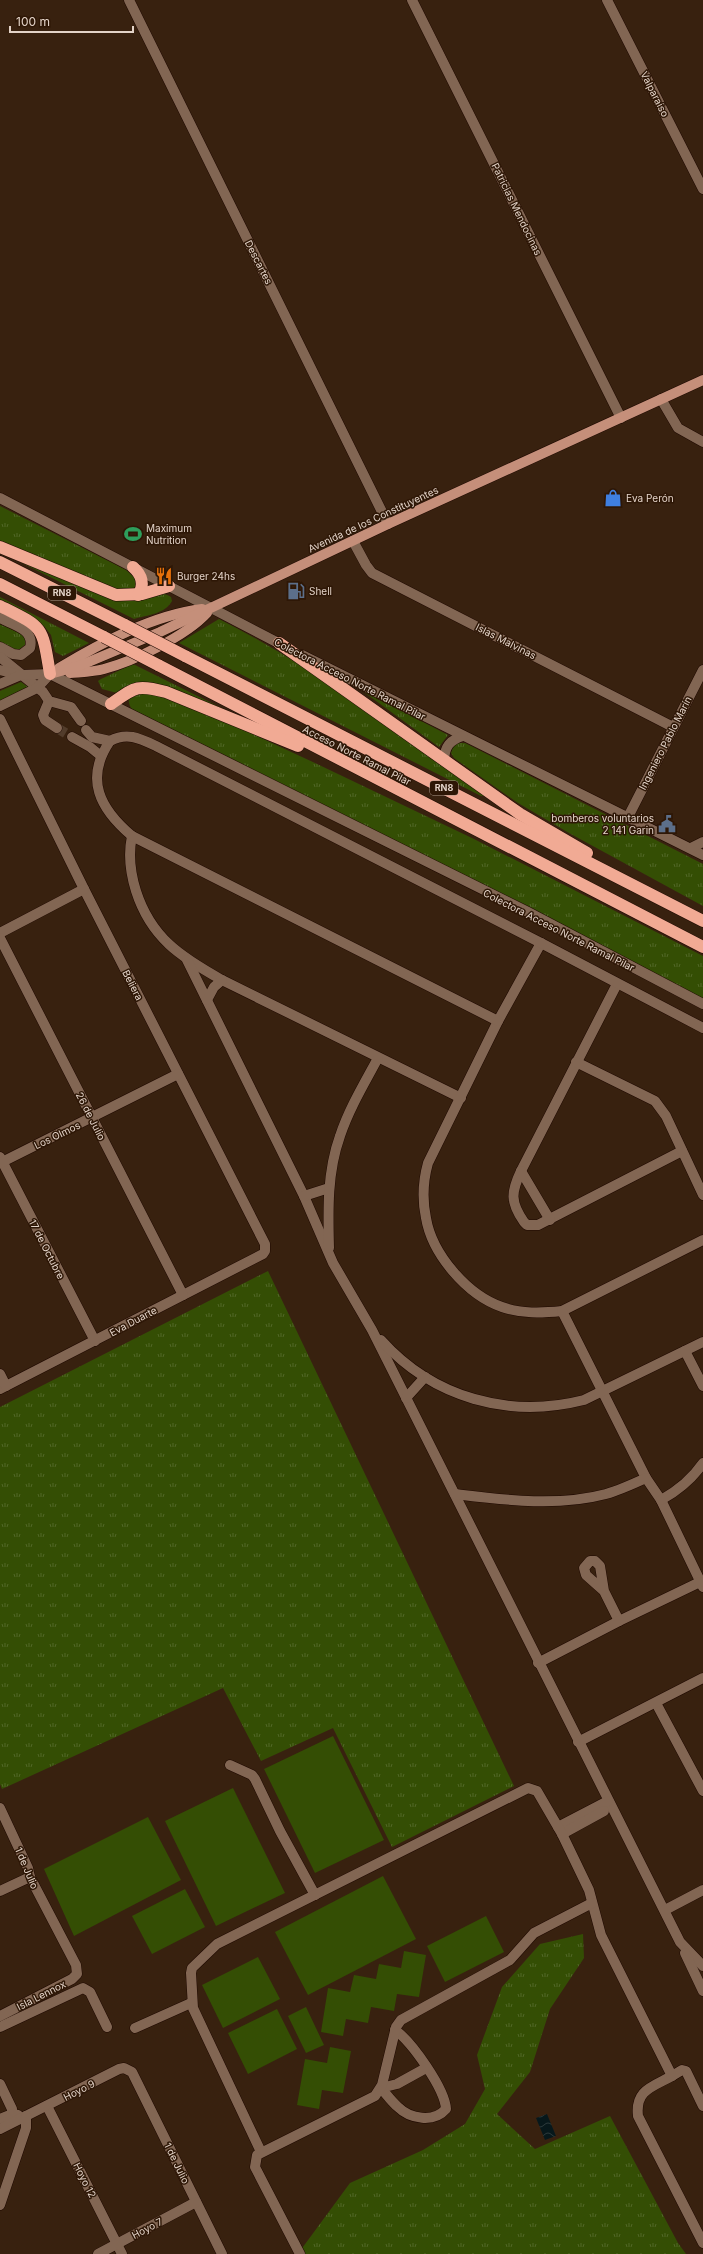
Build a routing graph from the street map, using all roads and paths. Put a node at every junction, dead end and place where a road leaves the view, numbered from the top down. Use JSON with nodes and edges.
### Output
{"nodes":[{"id":1,"x":128,"y":0,"type":"edge"},
{"id":2,"x":412,"y":0,"type":"edge"},
{"id":3,"x":607,"y":0,"type":"edge"},
{"id":4,"x":703,"y":189,"type":"edge"},
{"id":5,"x":703,"y":380,"type":"edge"},
{"id":6,"x":662,"y":399,"type":"junction"},
{"id":7,"x":621,"y":418,"type":"junction"},
{"id":8,"x":703,"y":442,"type":"edge"},
{"id":9,"x":0,"y":498,"type":"edge"},
{"id":10,"x":388,"y":524,"type":"junction"},
{"id":11,"x":354,"y":541,"type":"junction"},
{"id":12,"x":0,"y":547,"type":"edge"},
{"id":13,"x":0,"y":562,"type":"edge"},
{"id":14,"x":133,"y":567,"type":"junction"},
{"id":15,"x":0,"y":584,"type":"edge"},
{"id":16,"x":169,"y":586,"type":"junction"},
{"id":17,"x":138,"y":595,"type":"junction"},
{"id":18,"x":0,"y":606,"type":"edge"},
{"id":19,"x":211,"y":608,"type":"junction"},
{"id":20,"x":0,"y":618,"type":"edge"},
{"id":21,"x":278,"y":643,"type":"junction"},
{"id":22,"x":0,"y":647,"type":"edge"},
{"id":23,"x":0,"y":657,"type":"edge"},
{"id":24,"x":0,"y":670,"type":"edge"},
{"id":25,"x":703,"y":670,"type":"edge"},
{"id":26,"x":50,"y":674,"type":"junction"},
{"id":27,"x":20,"y":675,"type":"junction"},
{"id":28,"x":0,"y":684,"type":"edge"},
{"id":29,"x":37,"y":688,"type":"junction"},
{"id":30,"x":49,"y":701,"type":"junction"},
{"id":31,"x":111,"y":704,"type":"junction"},
{"id":32,"x":0,"y":706,"type":"edge"},
{"id":33,"x":0,"y":719,"type":"edge"},
{"id":34,"x":81,"y":721,"type":"dead end"},
{"id":35,"x":673,"y":727,"type":"junction"},
{"id":36,"x":57,"y":728,"type":"tunnel mouth"},
{"id":37,"x":86,"y":730,"type":"dead end"},
{"id":38,"x":72,"y":736,"type":"tunnel mouth"},
{"id":39,"x":463,"y":736,"type":"junction"},
{"id":40,"x":110,"y":741,"type":"junction"},
{"id":41,"x":101,"y":756,"type":"junction"},
{"id":42,"x":444,"y":760,"type":"junction"},
{"id":43,"x":373,"y":777,"type":"junction"},
{"id":44,"x":628,"y":817,"type":"junction"},
{"id":45,"x":132,"y":836,"type":"junction"},
{"id":46,"x":703,"y":842,"type":"edge"},
{"id":47,"x":691,"y":848,"type":"junction"},
{"id":48,"x":703,"y":855,"type":"edge"},
{"id":49,"x":84,"y":889,"type":"junction"},
{"id":50,"x":703,"y":918,"type":"edge"},
{"id":51,"x":703,"y":921,"type":"edge"},
{"id":52,"x":0,"y":934,"type":"edge"},
{"id":53,"x":0,"y":938,"type":"edge"},
{"id":54,"x":541,"y":943,"type":"junction"},
{"id":55,"x":703,"y":947,"type":"edge"},
{"id":56,"x":187,"y":960,"type":"junction"},
{"id":57,"x":222,"y":980,"type":"junction"},
{"id":58,"x":617,"y":984,"type":"junction"},
{"id":59,"x":207,"y":1000,"type":"junction"},
{"id":60,"x":703,"y":1004,"type":"edge"},
{"id":61,"x":498,"y":1021,"type":"junction"},
{"id":62,"x":703,"y":1028,"type":"edge"},
{"id":63,"x":378,"y":1058,"type":"junction"},
{"id":64,"x":576,"y":1062,"type":"junction"},
{"id":65,"x":178,"y":1074,"type":"junction"},
{"id":66,"x":461,"y":1098,"type":"junction"},
{"id":67,"x":92,"y":1118,"type":"junction"},
{"id":68,"x":682,"y":1151,"type":"junction"},
{"id":69,"x":1,"y":1161,"type":"edge"},
{"id":70,"x":521,"y":1171,"type":"junction"},
{"id":71,"x":329,"y":1188,"type":"junction"},
{"id":72,"x":703,"y":1195,"type":"edge"},
{"id":73,"x":304,"y":1196,"type":"junction"},
{"id":74,"x":550,"y":1220,"type":"junction"},
{"id":75,"x":703,"y":1240,"type":"edge"},
{"id":76,"x":265,"y":1251,"type":"joint"},
{"id":77,"x":329,"y":1254,"type":"junction"},
{"id":78,"x":183,"y":1295,"type":"junction"},
{"id":79,"x":562,"y":1311,"type":"junction"},
{"id":80,"x":372,"y":1330,"type":"junction"},
{"id":81,"x":95,"y":1342,"type":"junction"},
{"id":82,"x":703,"y":1342,"type":"edge"},
{"id":83,"x":685,"y":1351,"type":"junction"},
{"id":84,"x":0,"y":1374,"type":"edge"},
{"id":85,"x":425,"y":1377,"type":"junction"},
{"id":86,"x":703,"y":1386,"type":"edge"},
{"id":87,"x":3,"y":1388,"type":"edge"},
{"id":88,"x":604,"y":1392,"type":"junction"},
{"id":89,"x":406,"y":1398,"type":"junction"},
{"id":90,"x":703,"y":1463,"type":"edge"},
{"id":91,"x":646,"y":1478,"type":"junction"},
{"id":92,"x":455,"y":1494,"type":"junction"},
{"id":93,"x":660,"y":1500,"type":"junction"},
{"id":94,"x":702,"y":1584,"type":"edge"},
{"id":95,"x":604,"y":1591,"type":"dead end"},
{"id":96,"x":619,"y":1621,"type":"junction"},
{"id":97,"x":538,"y":1663,"type":"junction"},
{"id":98,"x":703,"y":1678,"type":"edge"},
{"id":99,"x":656,"y":1703,"type":"junction"},
{"id":100,"x":578,"y":1742,"type":"junction"},
{"id":101,"x":230,"y":1765,"type":"dead end"},
{"id":102,"x":703,"y":1791,"type":"edge"},
{"id":103,"x":610,"y":1804,"type":"junction"},
{"id":104,"x":0,"y":1808,"type":"edge"},
{"id":105,"x":560,"y":1830,"type":"junction"},
{"id":106,"x":30,"y":1877,"type":"junction"},
{"id":107,"x":703,"y":1890,"type":"edge"},
{"id":108,"x":0,"y":1892,"type":"edge"},
{"id":109,"x":315,"y":1895,"type":"junction"},
{"id":110,"x":592,"y":1903,"type":"junction"},
{"id":111,"x":665,"y":1910,"type":"junction"},
{"id":112,"x":680,"y":1942,"type":"junction"},
{"id":113,"x":703,"y":1966,"type":"edge"},
{"id":114,"x":77,"y":1971,"type":"joint"},
{"id":115,"x":703,"y":1990,"type":"edge"},
{"id":116,"x":191,"y":2003,"type":"junction"},
{"id":117,"x":0,"y":2016,"type":"edge"},
{"id":118,"x":0,"y":2027,"type":"edge"},
{"id":119,"x":107,"y":2027,"type":"dead end"},
{"id":120,"x":135,"y":2028,"type":"dead end"},
{"id":121,"x":395,"y":2030,"type":"junction"},
{"id":122,"x":426,"y":2068,"type":"junction"},
{"id":123,"x":132,"y":2072,"type":"joint"},
{"id":124,"x":672,"y":2076,"type":"junction"},
{"id":125,"x":0,"y":2084,"type":"edge"},
{"id":126,"x":381,"y":2088,"type":"junction"},
{"id":127,"x":47,"y":2106,"type":"junction"},
{"id":128,"x":703,"y":2106,"type":"edge"},
{"id":129,"x":12,"y":2114,"type":"junction"},
{"id":130,"x":26,"y":2116,"type":"junction"},
{"id":131,"x":0,"y":2119,"type":"edge"},
{"id":132,"x":0,"y":2129,"type":"edge"},
{"id":133,"x":261,"y":2152,"type":"junction"},
{"id":134,"x":196,"y":2202,"type":"junction"},
{"id":135,"x":0,"y":2205,"type":"edge"},
{"id":136,"x":703,"y":2243,"type":"edge"},
{"id":137,"x":117,"y":2244,"type":"junction"},
{"id":138,"x":98,"y":2254,"type":"edge"},
{"id":139,"x":122,"y":2254,"type":"edge"},
{"id":140,"x":222,"y":2254,"type":"edge"},
{"id":141,"x":300,"y":2254,"type":"edge"}],
"edges":[{"from":1,"to":10,"type":"street","name":"Descartes"},
{"from":2,"to":7,"type":"street","name":"Patricias Mendocinas"},
{"from":3,"to":4,"type":"street","name":"Valparaíso"},
{"from":5,"to":6,"type":"main road","name":"Avenida de los Constituyentes"},
{"from":6,"to":7,"type":"main road","name":"Avenida de los Constituyentes"},
{"from":6,"to":8,"type":"street"},
{"from":7,"to":10,"type":"main road","name":"Avenida de los Constituyentes"},
{"from":9,"to":14,"type":"street","name":"Colectora Acceso Norte Ramal Pilar"},
{"from":10,"to":11,"type":"main road","name":"Avenida de los Constituyentes"},
{"from":11,"to":19,"type":"main road","name":"Avenida de los Constituyentes"},
{"from":11,"to":35,"type":"street","name":"Islas Malvinas"},
{"from":12,"to":17,"type":"highway"},
{"from":13,"to":51,"type":"highway","name":"Acceso Norte Ramal Pilar","number":"RN8","bridge":true},
{"from":14,"to":16,"type":"street","name":"Colectora Acceso Norte Ramal Pilar"},
{"from":14,"to":17,"type":"highway"},
{"from":15,"to":43,"type":"highway","name":"Acceso Norte Ramal Pilar","number":"RN8","bridge":true},
{"from":16,"to":17,"type":"highway"},
{"from":16,"to":19,"type":"street","name":"Colectora Acceso Norte Ramal Pilar"},
{"from":18,"to":26,"type":"highway"},
{"from":19,"to":21,"type":"street","name":"Colectora Acceso Norte Ramal Pilar"},
{"from":19,"to":26,"type":"main road","name":"Avenida de los Constituyentes"},
{"from":20,"to":22,"type":"street"},
{"from":21,"to":39,"type":"street","name":"Colectora Acceso Norte Ramal Pilar"},
{"from":21,"to":42,"type":"highway"},
{"from":23,"to":27,"type":"street"},
{"from":24,"to":27,"type":"street"},
{"from":25,"to":35,"type":"street","name":"Ingeniero Pablo Marín"},
{"from":26,"to":27,"type":"street","name":"Avenida de los Constituyentes"},
{"from":26,"to":29,"type":"street"},
{"from":26,"to":31,"type":"street","name":"Colectora Acceso Norte Ramal Pilar"},
{"from":27,"to":28,"type":"street","name":"Avenida de los Constituyentes"},
{"from":27,"to":29,"type":"street"},
{"from":29,"to":30,"type":"street"},
{"from":29,"to":32,"type":"street"},
{"from":30,"to":34,"type":"street"},
{"from":30,"to":36,"type":"street"},
{"from":31,"to":43,"type":"highway"},
{"from":31,"to":60,"type":"street","name":"Colectora Acceso Norte Ramal Pilar"},
{"from":33,"to":49,"type":"street","name":"Beliera"},
{"from":35,"to":44,"type":"street","name":"Ingeniero Pablo Marín"},
{"from":37,"to":40,"type":"street"},
{"from":38,"to":41,"type":"street"},
{"from":39,"to":42,"type":"street"},
{"from":39,"to":44,"type":"street","name":"Colectora Acceso Norte Ramal Pilar"},
{"from":40,"to":41,"type":"street"},
{"from":40,"to":54,"type":"street"},
{"from":41,"to":45,"type":"street"},
{"from":42,"to":50,"type":"highway"},
{"from":43,"to":55,"type":"highway","name":"Acceso Norte Ramal Pilar","number":"RN8"},
{"from":44,"to":47,"type":"street","name":"Colectora Acceso Norte Ramal Pilar"},
{"from":45,"to":56,"type":"street"},
{"from":45,"to":61,"type":"street"},
{"from":46,"to":47,"type":"street"},
{"from":47,"to":48,"type":"street","name":"Colectora Acceso Norte Ramal Pilar"},
{"from":49,"to":52,"type":"street"},
{"from":49,"to":65,"type":"street","name":"Beliera"},
{"from":53,"to":67,"type":"street","name":"26 de Julio"},
{"from":54,"to":58,"type":"street"},
{"from":54,"to":61,"type":"street"},
{"from":56,"to":57,"type":"street"},
{"from":56,"to":59,"type":"street"},
{"from":57,"to":59,"type":"street"},
{"from":57,"to":63,"type":"street"},
{"from":58,"to":62,"type":"street"},
{"from":58,"to":64,"type":"street"},
{"from":59,"to":73,"type":"street"},
{"from":61,"to":66,"type":"street"},
{"from":63,"to":66,"type":"street"},
{"from":63,"to":71,"type":"street"},
{"from":64,"to":68,"type":"street"},
{"from":64,"to":70,"type":"street"},
{"from":65,"to":67,"type":"street","name":"Los Olmos"},
{"from":65,"to":76,"type":"street","name":"Beliera"},
{"from":66,"to":79,"type":"street"},
{"from":67,"to":69,"type":"street","name":"Los Olmos"},
{"from":67,"to":78,"type":"street","name":"26 de Julio"},
{"from":68,"to":72,"type":"street"},
{"from":68,"to":74,"type":"street"},
{"from":69,"to":81,"type":"street","name":"17 de Octubre"},
{"from":70,"to":74,"type":"street"},
{"from":70,"to":74,"type":"street"},
{"from":71,"to":73,"type":"street"},
{"from":71,"to":77,"type":"street"},
{"from":73,"to":77,"type":"street"},
{"from":75,"to":79,"type":"street"},
{"from":76,"to":78,"type":"street","name":"Eva Duarte"},
{"from":77,"to":80,"type":"street"},
{"from":78,"to":81,"type":"street","name":"Eva Duarte"},
{"from":79,"to":88,"type":"street"},
{"from":80,"to":85,"type":"street"},
{"from":80,"to":89,"type":"street"},
{"from":81,"to":87,"type":"street","name":"Eva Duarte"},
{"from":82,"to":83,"type":"street"},
{"from":83,"to":86,"type":"street"},
{"from":83,"to":88,"type":"street"},
{"from":84,"to":87,"type":"street"},
{"from":85,"to":88,"type":"street"},
{"from":85,"to":89,"type":"street"},
{"from":88,"to":91,"type":"street"},
{"from":89,"to":92,"type":"street"},
{"from":90,"to":93,"type":"street"},
{"from":91,"to":92,"type":"street"},
{"from":91,"to":93,"type":"street"},
{"from":92,"to":97,"type":"street"},
{"from":93,"to":94,"type":"street"},
{"from":94,"to":96,"type":"street"},
{"from":95,"to":96,"type":"street"},
{"from":96,"to":97,"type":"street"},
{"from":97,"to":100,"type":"street"},
{"from":98,"to":99,"type":"street"},
{"from":99,"to":100,"type":"street"},
{"from":99,"to":102,"type":"street"},
{"from":100,"to":103,"type":"street"},
{"from":101,"to":109,"type":"street"},
{"from":103,"to":105,"type":"street"},
{"from":103,"to":111,"type":"street"},
{"from":104,"to":106,"type":"street","name":"1 de Julio"},
{"from":105,"to":109,"type":"street"},
{"from":105,"to":110,"type":"street"},
{"from":106,"to":108,"type":"street"},
{"from":106,"to":114,"type":"street","name":"1 de Julio"},
{"from":107,"to":111,"type":"street"},
{"from":109,"to":116,"type":"street"},
{"from":110,"to":121,"type":"street"},
{"from":110,"to":124,"type":"street"},
{"from":111,"to":112,"type":"street"},
{"from":112,"to":113,"type":"street"},
{"from":112,"to":115,"type":"street"},
{"from":114,"to":117,"type":"street","name":"Isla Lennox"},
{"from":116,"to":120,"type":"street"},
{"from":116,"to":133,"type":"street"},
{"from":118,"to":119,"type":"street"},
{"from":121,"to":122,"type":"street"},
{"from":121,"to":126,"type":"street"},
{"from":122,"to":126,"type":"street"},
{"from":122,"to":126,"type":"street"},
{"from":123,"to":127,"type":"street","name":"Hoyo 9"},
{"from":123,"to":134,"type":"street","name":"1 de Julio"},
{"from":124,"to":128,"type":"street"},
{"from":124,"to":136,"type":"street"},
{"from":125,"to":129,"type":"street"},
{"from":126,"to":133,"type":"street"},
{"from":127,"to":130,"type":"street","name":"Hoyo 9"},
{"from":127,"to":137,"type":"street","name":"Hoyo 12"},
{"from":129,"to":130,"type":"street"},
{"from":129,"to":131,"type":"street"},
{"from":130,"to":132,"type":"street","name":"Hoyo 9"},
{"from":130,"to":135,"type":"street"},
{"from":133,"to":141,"type":"street"},
{"from":134,"to":137,"type":"street","name":"Hoyo 7"},
{"from":134,"to":140,"type":"street","name":"1 de Julio"},
{"from":137,"to":138,"type":"street","name":"Hoyo 7"},
{"from":137,"to":139,"type":"street","name":"Hoyo 12"}]}
